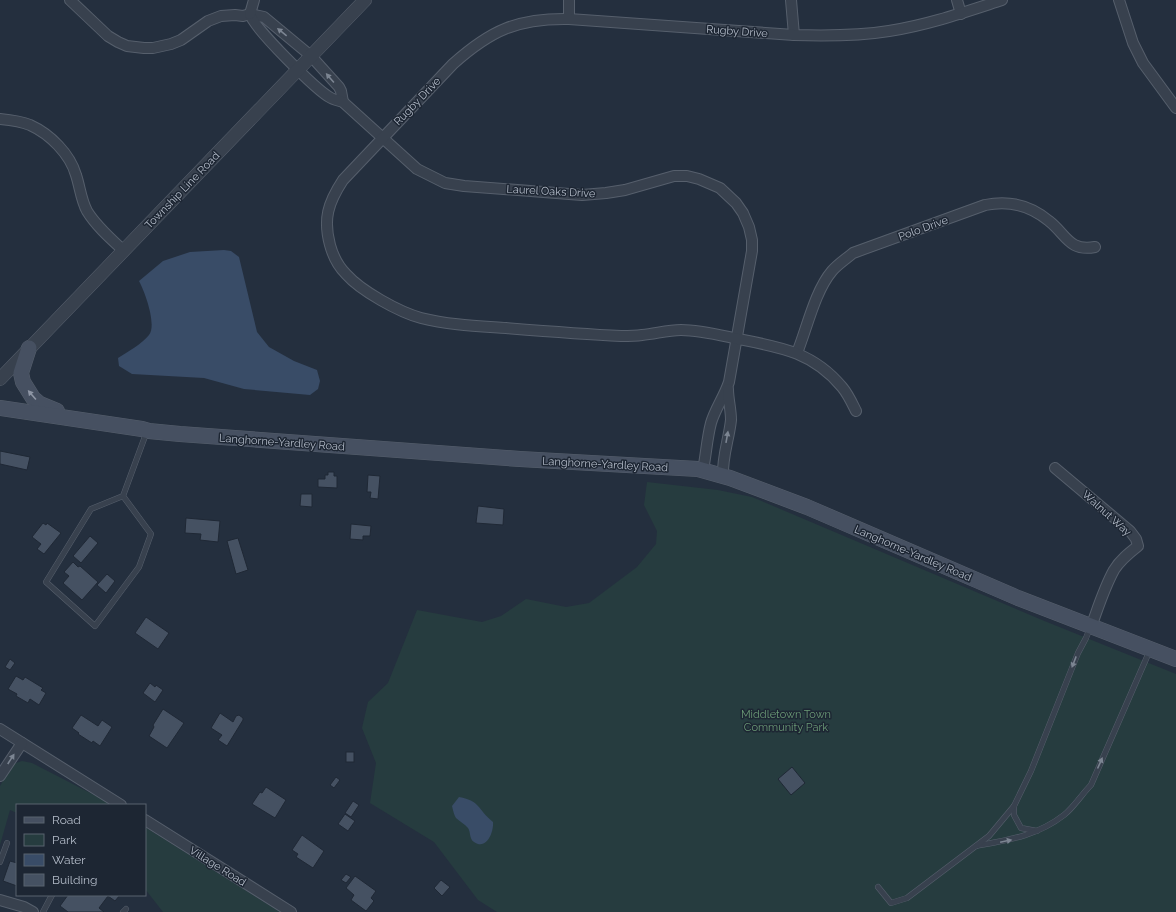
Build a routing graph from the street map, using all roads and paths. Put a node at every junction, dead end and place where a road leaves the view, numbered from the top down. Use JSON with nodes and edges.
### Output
{"nodes":[{"id":1,"x":70,"y":0,"type":"edge"},
{"id":2,"x":254,"y":0,"type":"edge"},
{"id":3,"x":365,"y":0,"type":"edge"},
{"id":4,"x":569,"y":0,"type":"edge"},
{"id":5,"x":791,"y":0,"type":"edge"},
{"id":6,"x":956,"y":0,"type":"edge"},
{"id":7,"x":1002,"y":0,"type":"edge"},
{"id":8,"x":1119,"y":0,"type":"edge"},
{"id":9,"x":250,"y":14,"type":"junction"},
{"id":10,"x":961,"y":14,"type":"junction"},
{"id":11,"x":569,"y":18,"type":"junction"},
{"id":12,"x":794,"y":36,"type":"junction"},
{"id":13,"x":311,"y":56,"type":"junction"},
{"id":14,"x":298,"y":70,"type":"junction"},
{"id":15,"x":343,"y":102,"type":"junction"},
{"id":16,"x":1176,"y":108,"type":"edge"},
{"id":17,"x":0,"y":119,"type":"edge"},
{"id":18,"x":382,"y":138,"type":"junction"},
{"id":19,"x":1095,"y":247,"type":"dead end"},
{"id":20,"x":124,"y":251,"type":"junction"},
{"id":21,"x":737,"y":339,"type":"junction"},
{"id":22,"x":29,"y":348,"type":"junction"},
{"id":23,"x":797,"y":353,"type":"junction"},
{"id":24,"x":0,"y":379,"type":"edge"},
{"id":25,"x":729,"y":382,"type":"junction"},
{"id":26,"x":0,"y":408,"type":"edge"},
{"id":27,"x":856,"y":411,"type":"dead end"},
{"id":28,"x":78,"y":420,"type":"junction"},
{"id":29,"x":147,"y":430,"type":"junction"},
{"id":30,"x":1055,"y":468,"type":"dead end"},
{"id":31,"x":703,"y":470,"type":"junction"},
{"id":32,"x":723,"y":476,"type":"junction"},
{"id":33,"x":123,"y":496,"type":"junction"},
{"id":34,"x":1091,"y":627,"type":"junction"},
{"id":35,"x":1150,"y":649,"type":"junction"},
{"id":36,"x":1176,"y":659,"type":"edge"},
{"id":37,"x":0,"y":729,"type":"edge"},
{"id":38,"x":22,"y":743,"type":"junction"},
{"id":39,"x":0,"y":776,"type":"edge"},
{"id":40,"x":119,"y":804,"type":"edge"},
{"id":41,"x":1014,"y":806,"type":"junction"},
{"id":42,"x":146,"y":821,"type":"edge"},
{"id":43,"x":1037,"y":831,"type":"junction"},
{"id":44,"x":7,"y":843,"type":"dead end"},
{"id":45,"x":973,"y":847,"type":"junction"},
{"id":46,"x":0,"y":862,"type":"edge"},
{"id":47,"x":878,"y":886,"type":"dead end"},
{"id":48,"x":52,"y":896,"type":"edge"},
{"id":49,"x":0,"y":900,"type":"edge"},
{"id":50,"x":33,"y":912,"type":"edge"},
{"id":51,"x":44,"y":912,"type":"edge"},
{"id":52,"x":291,"y":912,"type":"edge"}],
"edges":[{"from":1,"to":9,"type":"street"},
{"from":2,"to":9,"type":"street"},
{"from":3,"to":13,"type":"street","name":"Township Line Road"},
{"from":4,"to":11,"type":"street"},
{"from":5,"to":12,"type":"street"},
{"from":6,"to":10,"type":"street"},
{"from":7,"to":10,"type":"street","name":"Rugby Drive"},
{"from":8,"to":16,"type":"street"},
{"from":13,"to":9,"type":"street","name":"Laurel Oaks Drive","one_way":true},
{"from":9,"to":14,"type":"street","name":"Laurel Oaks Drive"},
{"from":10,"to":12,"type":"street","name":"Rugby Drive"},
{"from":11,"to":12,"type":"street","name":"Rugby Drive"},
{"from":11,"to":18,"type":"street","name":"Rugby Drive"},
{"from":13,"to":14,"type":"street","name":"Township Line Road"},
{"from":15,"to":13,"type":"street","name":"Laurel Oaks Drive","one_way":true},
{"from":14,"to":15,"type":"street","name":"Laurel Oaks Drive"},
{"from":14,"to":20,"type":"street","name":"Township Line Road"},
{"from":15,"to":18,"type":"street","name":"Laurel Oaks Drive"},
{"from":17,"to":20,"type":"street"},
{"from":18,"to":21,"type":"street","name":"Laurel Oaks Drive"},
{"from":18,"to":21,"type":"street","name":"Rugby Drive"},
{"from":19,"to":23,"type":"street","name":"Polo Drive"},
{"from":20,"to":22,"type":"street","name":"Township Line Road"},
{"from":21,"to":23,"type":"street","name":"Rugby Drive"},
{"from":21,"to":25,"type":"street","name":"Laurel Oaks Drive"},
{"from":22,"to":24,"type":"street","name":"Township Line Road"},
{"from":28,"to":22,"type":"main road","one_way":true},
{"from":23,"to":27,"type":"street","name":"Rugby Drive"},
{"from":25,"to":31,"type":"street","name":"Laurel Oaks Drive"},
{"from":32,"to":25,"type":"street","name":"Laurel Oaks Drive","one_way":true},
{"from":26,"to":28,"type":"main road","name":"Langhorne-Yardley Road"},
{"from":28,"to":29,"type":"main road","name":"Langhorne-Yardley Road"},
{"from":29,"to":31,"type":"main road","name":"Langhorne-Yardley Road"},
{"from":29,"to":33,"type":"lane"},
{"from":30,"to":34,"type":"street","name":"Walnut Way"},
{"from":31,"to":32,"type":"main road","name":"Langhorne-Yardley Road"},
{"from":32,"to":34,"type":"main road","name":"Langhorne-Yardley Road"},
{"from":33,"to":33,"type":"lane"},
{"from":34,"to":35,"type":"main road","name":"Langhorne-Yardley Road"},
{"from":34,"to":41,"type":"lane","one_way":true},
{"from":35,"to":36,"type":"main road","name":"Langhorne-Yardley Road"},
{"from":43,"to":35,"type":"lane","one_way":true},
{"from":37,"to":38,"type":"street"},
{"from":39,"to":38,"type":"street","one_way":true},
{"from":38,"to":40,"type":"street"},
{"from":41,"to":43,"type":"lane"},
{"from":41,"to":45,"type":"lane"},
{"from":42,"to":52,"type":"street","name":"Village Road"},
{"from":45,"to":43,"type":"lane","one_way":true},
{"from":44,"to":46,"type":"lane"},
{"from":45,"to":47,"type":"lane"},
{"from":48,"to":51,"type":"lane"},
{"from":49,"to":50,"type":"street"}]}
